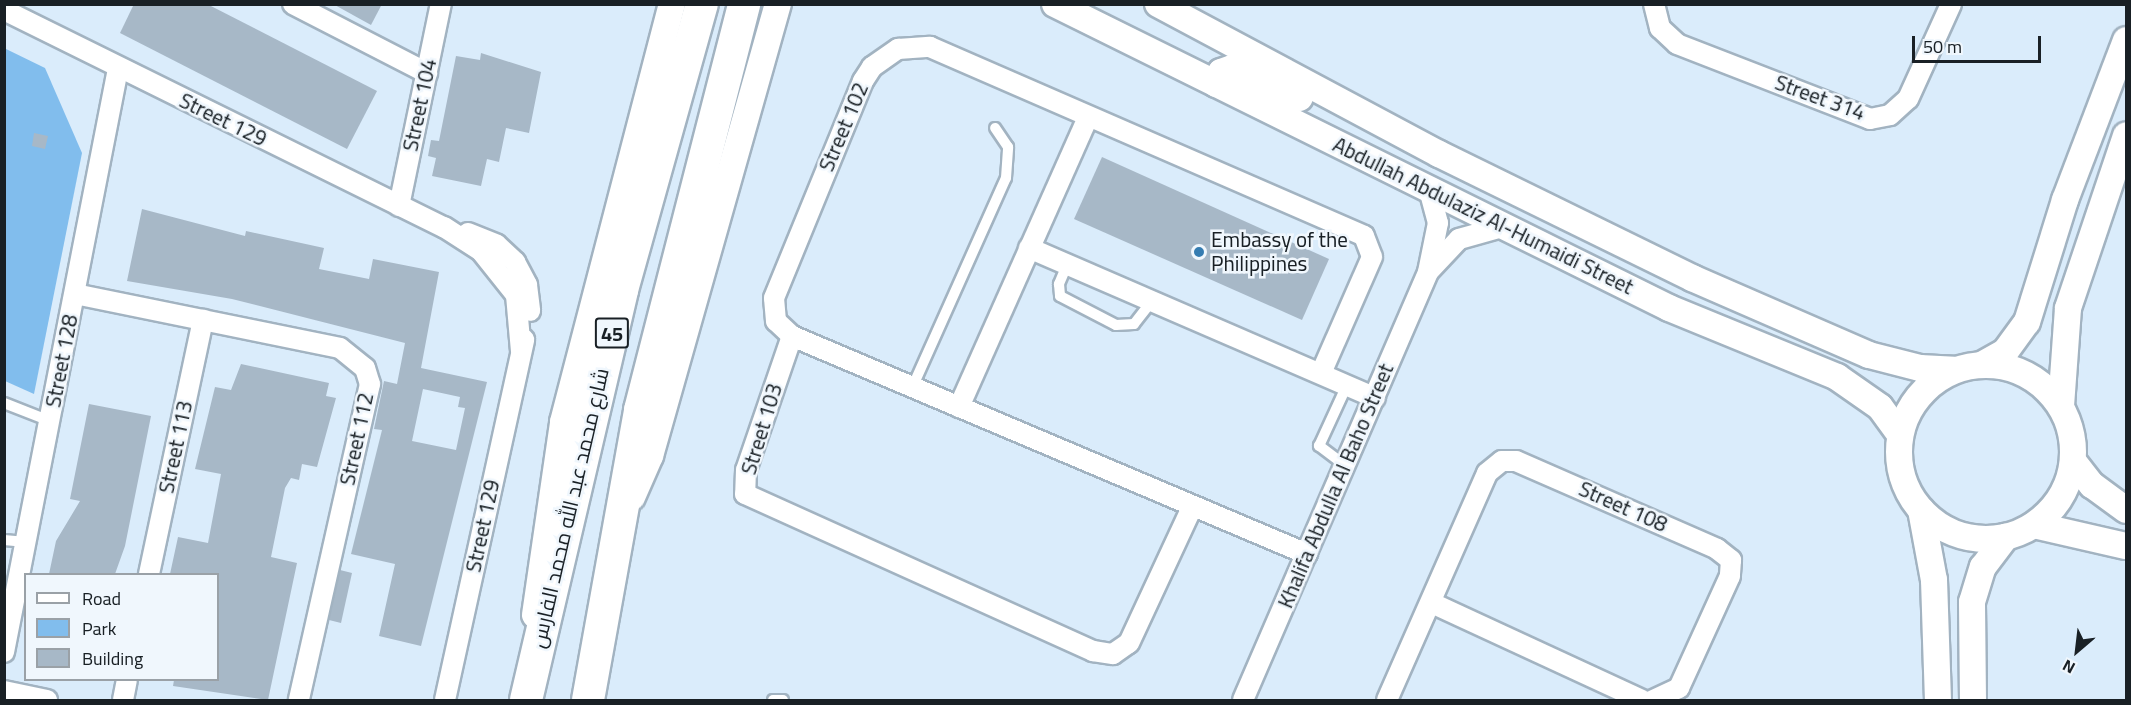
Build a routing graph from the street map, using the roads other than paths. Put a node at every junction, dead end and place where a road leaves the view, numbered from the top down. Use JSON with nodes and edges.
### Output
{"nodes":[{"id":1,"x":293,"y":4,"type":"edge"},
{"id":2,"x":441,"y":4,"type":"edge"},
{"id":3,"x":665,"y":4,"type":"edge"},
{"id":4,"x":672,"y":4,"type":"edge"},
{"id":5,"x":702,"y":4,"type":"edge"},
{"id":6,"x":744,"y":4,"type":"edge"},
{"id":7,"x":778,"y":4,"type":"edge"},
{"id":8,"x":797,"y":4,"type":"edge"},
{"id":9,"x":1055,"y":4,"type":"edge"},
{"id":10,"x":1158,"y":4,"type":"edge"},
{"id":11,"x":1654,"y":4,"type":"edge"},
{"id":12,"x":1951,"y":4,"type":"edge"},
{"id":13,"x":4,"y":10,"type":"edge"},
{"id":14,"x":662,"y":37,"type":"junction"},
{"id":15,"x":770,"y":38,"type":"junction"},
{"id":16,"x":2127,"y":40,"type":"edge"},
{"id":17,"x":118,"y":69,"type":"junction"},
{"id":18,"x":427,"y":73,"type":"junction"},
{"id":19,"x":1216,"y":84,"type":"junction"},
{"id":20,"x":1088,"y":117,"type":"junction"},
{"id":21,"x":995,"y":128,"type":"dead end"},
{"id":22,"x":2127,"y":136,"type":"edge"},
{"id":23,"x":1439,"y":154,"type":"junction"},
{"id":24,"x":1429,"y":189,"type":"junction"},
{"id":25,"x":399,"y":206,"type":"junction"},
{"id":26,"x":1506,"y":226,"type":"junction"},
{"id":27,"x":1029,"y":248,"type":"junction"},
{"id":28,"x":1067,"y":265,"type":"junction"},
{"id":29,"x":1428,"y":272,"type":"junction"},
{"id":30,"x":75,"y":294,"type":"junction"},
{"id":31,"x":1152,"y":301,"type":"junction"},
{"id":32,"x":203,"y":320,"type":"junction"},
{"id":33,"x":792,"y":336,"type":"junction"},
{"id":34,"x":1983,"y":364,"type":"junction"},
{"id":35,"x":1954,"y":370,"type":"junction"},
{"id":36,"x":1321,"y":373,"type":"junction"},
{"id":37,"x":1347,"y":385,"type":"junction"},
{"id":38,"x":912,"y":388,"type":"junction"},
{"id":39,"x":1375,"y":398,"type":"junction"},
{"id":40,"x":4,"y":403,"type":"edge"},
{"id":41,"x":2061,"y":406,"type":"junction"},
{"id":42,"x":959,"y":407,"type":"junction"},
{"id":43,"x":50,"y":421,"type":"junction"},
{"id":44,"x":1900,"y":435,"type":"junction"},
{"id":45,"x":2073,"y":461,"type":"junction"},
{"id":46,"x":1346,"y":466,"type":"junction"},
{"id":47,"x":1192,"y":507,"type":"junction"},
{"id":48,"x":624,"y":510,"type":"junction"},
{"id":49,"x":1922,"y":510,"type":"junction"},
{"id":50,"x":2127,"y":510,"type":"edge"},
{"id":51,"x":2034,"y":525,"type":"junction"},
{"id":52,"x":2006,"y":537,"type":"junction"},
{"id":53,"x":4,"y":540,"type":"edge"},
{"id":54,"x":26,"y":542,"type":"junction"},
{"id":55,"x":2127,"y":546,"type":"edge"},
{"id":56,"x":1307,"y":554,"type":"junction"},
{"id":57,"x":149,"y":573,"type":"edge"},
{"id":58,"x":1432,"y":603,"type":"junction"},
{"id":59,"x":4,"y":651,"type":"edge"},
{"id":60,"x":532,"y":664,"type":"junction"},
{"id":61,"x":127,"y":681,"type":"edge"},
{"id":62,"x":4,"y":691,"type":"edge"},
{"id":63,"x":47,"y":700,"type":"edge"},
{"id":64,"x":123,"y":700,"type":"edge"},
{"id":65,"x":299,"y":700,"type":"edge"},
{"id":66,"x":445,"y":700,"type":"edge"},
{"id":67,"x":526,"y":700,"type":"edge"},
{"id":68,"x":588,"y":700,"type":"edge"},
{"id":69,"x":773,"y":700,"type":"edge"},
{"id":70,"x":783,"y":700,"type":"edge"},
{"id":71,"x":1243,"y":700,"type":"edge"},
{"id":72,"x":1388,"y":700,"type":"edge"},
{"id":73,"x":1642,"y":700,"type":"edge"},
{"id":74,"x":1653,"y":700,"type":"edge"},
{"id":75,"x":1938,"y":700,"type":"edge"},
{"id":76,"x":1973,"y":700,"type":"edge"}],
"edges":[{"from":1,"to":18,"type":"street"},
{"from":2,"to":18,"type":"street","name":"Street 104"},
{"from":3,"to":14,"type":"street"},
{"from":4,"to":14,"type":"street"},
{"from":5,"to":60,"type":"main road","name":"شارع محمد عبد الله محمد الفارس","number":"45"},
{"from":6,"to":48,"type":"main road","number":"45"},
{"from":7,"to":15,"type":"street"},
{"from":8,"to":15,"type":"street"},
{"from":9,"to":19,"type":"street","name":"Abdullah Abdulaziz Al-Humaidi Street"},
{"from":10,"to":23,"type":"street","name":"Abdullah Abdulaziz Al-Humaidi Street"},
{"from":11,"to":12,"type":"street","name":"Street 314"},
{"from":13,"to":17,"type":"street","name":"Street 129"},
{"from":14,"to":60,"type":"street"},
{"from":15,"to":48,"type":"street"},
{"from":16,"to":34,"type":"street"},
{"from":17,"to":25,"type":"street","name":"Street 129"},
{"from":17,"to":30,"type":"street","name":"Street 128"},
{"from":18,"to":25,"type":"street","name":"Street 104"},
{"from":19,"to":23,"type":"street"},
{"from":19,"to":24,"type":"street","name":"Abdullah Abdulaziz Al-Humaidi Street"},
{"from":20,"to":27,"type":"street"},
{"from":20,"to":33,"type":"street","name":"Street 102"},
{"from":20,"to":36,"type":"street","name":"Street 102"},
{"from":21,"to":38,"type":"lane"},
{"from":22,"to":41,"type":"street"},
{"from":23,"to":35,"type":"street","name":"Abdullah Abdulaziz Al-Humaidi Street"},
{"from":24,"to":26,"type":"street","name":"Abdullah Abdulaziz Al-Humaidi Street"},
{"from":24,"to":29,"type":"street","name":"Khalifa Abdulla Al Baho Street"},
{"from":25,"to":66,"type":"street","name":"Street 129"},
{"from":26,"to":29,"type":"street","name":"Khalifa Abdulla Al Baho Street"},
{"from":26,"to":44,"type":"street","name":"Abdullah Abdulaziz Al-Humaidi Street"},
{"from":27,"to":28,"type":"street"},
{"from":27,"to":42,"type":"street"},
{"from":28,"to":31,"type":"street"},
{"from":28,"to":31,"type":"lane"},
{"from":29,"to":39,"type":"street","name":"Khalifa Abdulla Al Baho Street"},
{"from":30,"to":32,"type":"street","name":"Street 112"},
{"from":30,"to":43,"type":"street","name":"Street 128"},
{"from":31,"to":36,"type":"street"},
{"from":32,"to":57,"type":"street","name":"Street 113"},
{"from":32,"to":65,"type":"street","name":"Street 112"},
{"from":33,"to":38,"type":"street"},
{"from":33,"to":47,"type":"street","name":"Street 103"},
{"from":34,"to":35,"type":"street"},
{"from":34,"to":41,"type":"street"},
{"from":35,"to":44,"type":"street"},
{"from":36,"to":37,"type":"street"},
{"from":37,"to":39,"type":"street"},
{"from":37,"to":46,"type":"lane"},
{"from":38,"to":42,"type":"street"},
{"from":39,"to":46,"type":"street","name":"Khalifa Abdulla Al Baho Street"},
{"from":40,"to":43,"type":"lane"},
{"from":41,"to":45,"type":"street"},
{"from":42,"to":47,"type":"street"},
{"from":43,"to":54,"type":"street","name":"Street 128"},
{"from":44,"to":49,"type":"street"},
{"from":45,"to":50,"type":"street"},
{"from":45,"to":51,"type":"street"},
{"from":46,"to":56,"type":"street","name":"Khalifa Abdulla Al Baho Street"},
{"from":47,"to":56,"type":"street"},
{"from":48,"to":68,"type":"main road","number":"45"},
{"from":49,"to":52,"type":"street"},
{"from":49,"to":75,"type":"street"},
{"from":51,"to":52,"type":"street"},
{"from":51,"to":55,"type":"street"},
{"from":52,"to":76,"type":"street"},
{"from":53,"to":54,"type":"lane"},
{"from":54,"to":59,"type":"street","name":"Street 128"},
{"from":56,"to":71,"type":"street","name":"Khalifa Abdulla Al Baho Street"},
{"from":58,"to":72,"type":"street","name":"Street 108"},
{"from":58,"to":73,"type":"street"},
{"from":58,"to":74,"type":"street","name":"Street 108"},
{"from":60,"to":67,"type":"main road","name":"شارع محمد عبد الله محمد الفارس","number":"45"},
{"from":61,"to":64,"type":"street"},
{"from":62,"to":63,"type":"street"},
{"from":69,"to":70,"type":"lane"}]}
